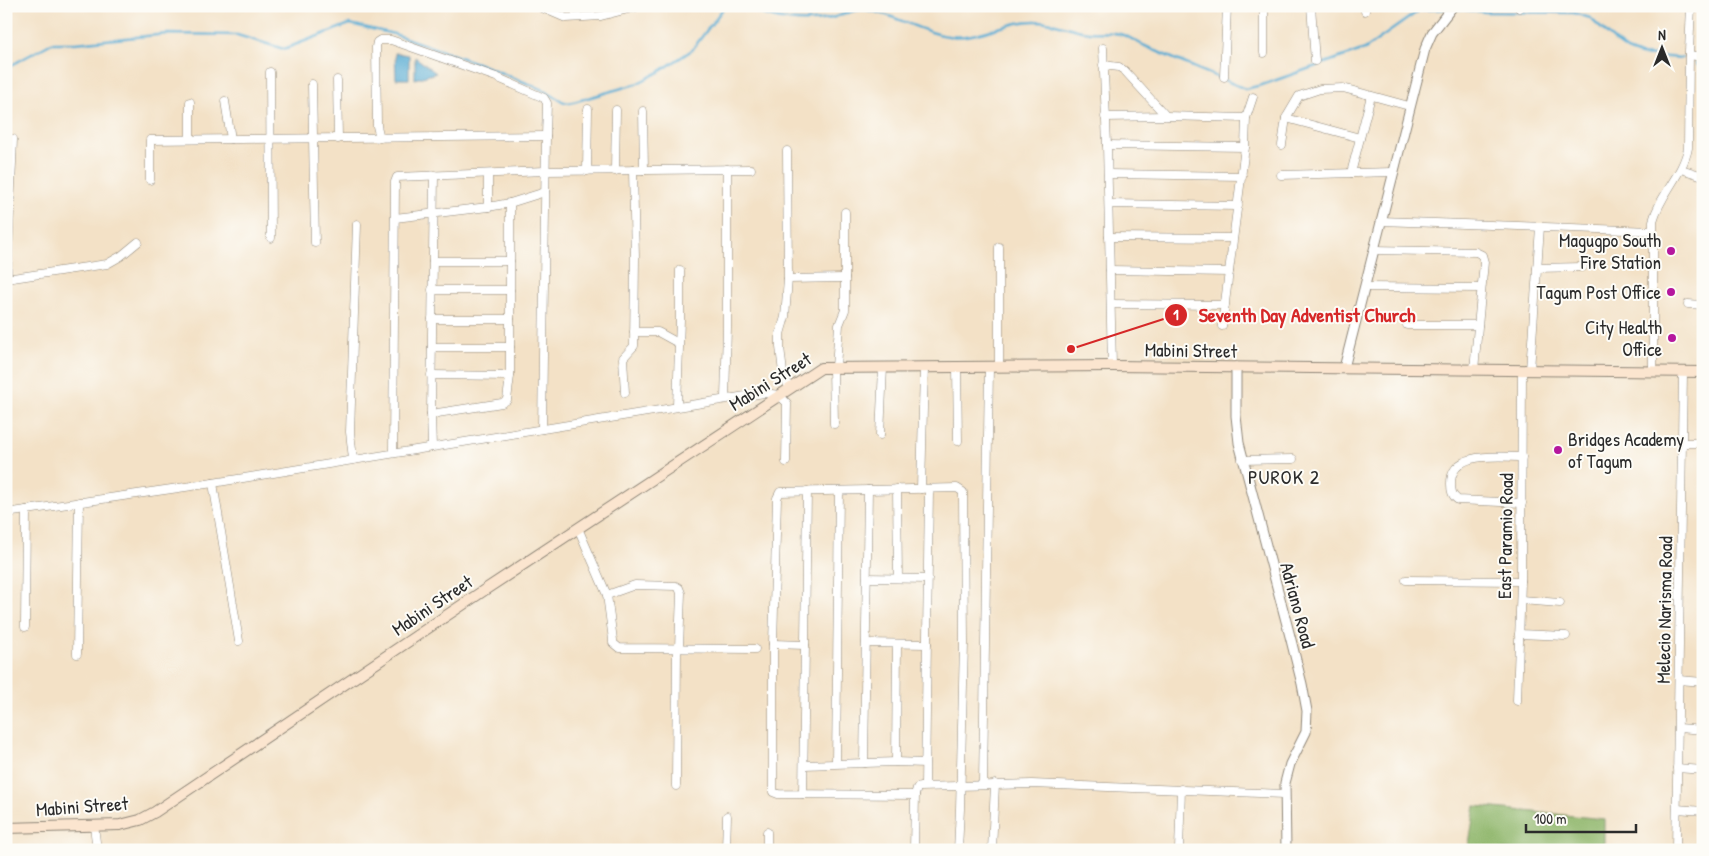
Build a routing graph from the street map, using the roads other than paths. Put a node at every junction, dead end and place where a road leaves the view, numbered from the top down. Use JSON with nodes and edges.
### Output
{"nodes":[{"id":1,"x":538,"y":6,"type":"edge"},
{"id":2,"x":640,"y":6,"type":"edge"},
{"id":3,"x":1227,"y":6,"type":"edge"},
{"id":4,"x":1264,"y":6,"type":"edge"},
{"id":5,"x":1311,"y":6,"type":"edge"},
{"id":6,"x":1453,"y":6,"type":"edge"},
{"id":7,"x":1691,"y":6,"type":"edge"},
{"id":8,"x":1103,"y":48,"type":"dead end"},
{"id":9,"x":1264,"y":52,"type":"dead end"},
{"id":10,"x":1689,"y":55,"type":"junction"},
{"id":11,"x":1703,"y":57,"type":"edge"},
{"id":12,"x":1315,"y":61,"type":"dead end"},
{"id":13,"x":1104,"y":65,"type":"junction"},
{"id":14,"x":270,"y":72,"type":"dead end"},
{"id":15,"x":1224,"y":77,"type":"dead end"},
{"id":16,"x":337,"y":80,"type":"dead end"},
{"id":17,"x":312,"y":84,"type":"dead end"},
{"id":18,"x":1371,"y":96,"type":"junction"},
{"id":19,"x":1253,"y":97,"type":"dead end"},
{"id":20,"x":225,"y":101,"type":"dead end"},
{"id":21,"x":190,"y":102,"type":"dead end"},
{"id":22,"x":1409,"y":106,"type":"junction"},
{"id":23,"x":588,"y":110,"type":"dead end"},
{"id":24,"x":616,"y":110,"type":"dead end"},
{"id":25,"x":643,"y":111,"type":"dead end"},
{"id":26,"x":1166,"y":116,"type":"junction"},
{"id":27,"x":1105,"y":117,"type":"junction"},
{"id":28,"x":1246,"y":118,"type":"junction"},
{"id":29,"x":1286,"y":118,"type":"junction"},
{"id":30,"x":546,"y":136,"type":"junction"},
{"id":31,"x":231,"y":138,"type":"junction"},
{"id":32,"x":269,"y":138,"type":"junction"},
{"id":33,"x":313,"y":138,"type":"junction"},
{"id":34,"x":380,"y":138,"type":"junction"},
{"id":35,"x":1360,"y":138,"type":"junction"},
{"id":36,"x":13,"y":139,"type":"dead end"},
{"id":37,"x":190,"y":139,"type":"junction"},
{"id":38,"x":338,"y":139,"type":"junction"},
{"id":39,"x":1107,"y":145,"type":"junction"},
{"id":40,"x":1282,"y":145,"type":"dead end"},
{"id":41,"x":1245,"y":147,"type":"junction"},
{"id":42,"x":787,"y":151,"type":"dead end"},
{"id":43,"x":751,"y":169,"type":"dead end"},
{"id":44,"x":1681,"y":169,"type":"junction"},
{"id":45,"x":615,"y":170,"type":"junction"},
{"id":46,"x":632,"y":170,"type":"junction"},
{"id":47,"x":644,"y":170,"type":"junction"},
{"id":48,"x":727,"y":170,"type":"junction"},
{"id":49,"x":545,"y":171,"type":"junction"},
{"id":50,"x":587,"y":171,"type":"junction"},
{"id":51,"x":1393,"y":172,"type":"junction"},
{"id":52,"x":1350,"y":173,"type":"junction"},
{"id":53,"x":488,"y":174,"type":"junction"},
{"id":54,"x":1108,"y":174,"type":"junction"},
{"id":55,"x":1281,"y":174,"type":"dead end"},
{"id":56,"x":434,"y":175,"type":"junction"},
{"id":57,"x":1242,"y":176,"type":"junction"},
{"id":58,"x":1703,"y":176,"type":"edge"},
{"id":59,"x":150,"y":180,"type":"dead end"},
{"id":60,"x":545,"y":192,"type":"junction"},
{"id":61,"x":510,"y":203,"type":"junction"},
{"id":62,"x":1108,"y":204,"type":"junction"},
{"id":63,"x":1238,"y":206,"type":"junction"},
{"id":64,"x":488,"y":207,"type":"junction"},
{"id":65,"x":845,"y":212,"type":"dead end"},
{"id":66,"x":433,"y":214,"type":"junction"},
{"id":67,"x":395,"y":218,"type":"junction"},
{"id":68,"x":1381,"y":221,"type":"junction"},
{"id":69,"x":356,"y":224,"type":"dead end"},
{"id":70,"x":1540,"y":226,"type":"junction"},
{"id":71,"x":1652,"y":232,"type":"junction"},
{"id":72,"x":1109,"y":237,"type":"junction"},
{"id":73,"x":271,"y":238,"type":"dead end"},
{"id":74,"x":1234,"y":238,"type":"junction"},
{"id":75,"x":138,"y":242,"type":"dead end"},
{"id":76,"x":315,"y":243,"type":"dead end"},
{"id":77,"x":999,"y":247,"type":"dead end"},
{"id":78,"x":1374,"y":250,"type":"junction"},
{"id":79,"x":433,"y":261,"type":"junction"},
{"id":80,"x":510,"y":261,"type":"junction"},
{"id":81,"x":1583,"y":267,"type":"dead end"},
{"id":82,"x":1537,"y":268,"type":"junction"},
{"id":83,"x":680,"y":270,"type":"dead end"},
{"id":84,"x":1110,"y":270,"type":"junction"},
{"id":85,"x":1229,"y":272,"type":"junction"},
{"id":86,"x":845,"y":278,"type":"junction"},
{"id":87,"x":6,"y":279,"type":"edge"},
{"id":88,"x":788,"y":279,"type":"junction"},
{"id":89,"x":1365,"y":287,"type":"junction"},
{"id":90,"x":1481,"y":288,"type":"junction"},
{"id":91,"x":432,"y":290,"type":"junction"},
{"id":92,"x":510,"y":290,"type":"junction"},
{"id":93,"x":1111,"y":304,"type":"junction"},
{"id":94,"x":1688,"y":304,"type":"dead end"},
{"id":95,"x":1225,"y":305,"type":"junction"},
{"id":96,"x":1703,"y":305,"type":"edge"},
{"id":97,"x":432,"y":319,"type":"junction"},
{"id":98,"x":510,"y":319,"type":"junction"},
{"id":99,"x":1407,"y":325,"type":"dead end"},
{"id":100,"x":1478,"y":325,"type":"junction"},
{"id":101,"x":1222,"y":326,"type":"dead end"},
{"id":102,"x":634,"y":332,"type":"junction"},
{"id":103,"x":678,"y":343,"type":"junction"},
{"id":104,"x":432,"y":347,"type":"junction"},
{"id":105,"x":510,"y":348,"type":"junction"},
{"id":106,"x":1112,"y":366,"type":"junction"},
{"id":107,"x":835,"y":367,"type":"junction"},
{"id":108,"x":884,"y":367,"type":"junction"},
{"id":109,"x":958,"y":367,"type":"junction"},
{"id":110,"x":994,"y":367,"type":"junction"},
{"id":111,"x":924,"y":368,"type":"junction"},
{"id":112,"x":1236,"y":368,"type":"junction"},
{"id":113,"x":1344,"y":368,"type":"junction"},
{"id":114,"x":1474,"y":370,"type":"junction"},
{"id":115,"x":1526,"y":370,"type":"junction"},
{"id":116,"x":1653,"y":371,"type":"junction"},
{"id":117,"x":1683,"y":372,"type":"junction"},
{"id":118,"x":1703,"y":372,"type":"edge"},
{"id":119,"x":431,"y":375,"type":"junction"},
{"id":120,"x":510,"y":376,"type":"junction"},
{"id":121,"x":789,"y":388,"type":"junction"},
{"id":122,"x":624,"y":393,"type":"dead end"},
{"id":123,"x":779,"y":395,"type":"junction"},
{"id":124,"x":725,"y":398,"type":"junction"},
{"id":125,"x":677,"y":406,"type":"junction"},
{"id":126,"x":430,"y":414,"type":"junction"},
{"id":127,"x":834,"y":424,"type":"dead end"},
{"id":128,"x":542,"y":429,"type":"junction"},
{"id":129,"x":880,"y":435,"type":"dead end"},
{"id":130,"x":958,"y":441,"type":"dead end"},
{"id":131,"x":1683,"y":443,"type":"junction"},
{"id":132,"x":1703,"y":443,"type":"edge"},
{"id":133,"x":432,"y":447,"type":"junction"},
{"id":134,"x":393,"y":453,"type":"junction"},
{"id":135,"x":1522,"y":457,"type":"junction"},
{"id":136,"x":353,"y":459,"type":"junction"},
{"id":137,"x":1293,"y":459,"type":"dead end"},
{"id":138,"x":1242,"y":460,"type":"junction"},
{"id":139,"x":786,"y":462,"type":"dead end"},
{"id":140,"x":213,"y":483,"type":"junction"},
{"id":141,"x":898,"y":489,"type":"junction"},
{"id":142,"x":925,"y":489,"type":"junction"},
{"id":143,"x":840,"y":490,"type":"junction"},
{"id":144,"x":868,"y":490,"type":"junction"},
{"id":145,"x":807,"y":491,"type":"junction"},
{"id":146,"x":79,"y":502,"type":"junction"},
{"id":147,"x":1522,"y":503,"type":"junction"},
{"id":148,"x":26,"y":510,"type":"junction"},
{"id":149,"x":6,"y":514,"type":"edge"},
{"id":150,"x":578,"y":528,"type":"junction"},
{"id":151,"x":868,"y":578,"type":"junction"},
{"id":152,"x":898,"y":578,"type":"junction"},
{"id":153,"x":928,"y":579,"type":"junction"},
{"id":154,"x":1406,"y":580,"type":"dead end"},
{"id":155,"x":1521,"y":581,"type":"junction"},
{"id":156,"x":607,"y":595,"type":"junction"},
{"id":157,"x":1521,"y":600,"type":"junction"},
{"id":158,"x":1560,"y":602,"type":"dead end"},
{"id":159,"x":25,"y":627,"type":"dead end"},
{"id":160,"x":1519,"y":634,"type":"junction"},
{"id":161,"x":1566,"y":636,"type":"dead end"},
{"id":162,"x":239,"y":641,"type":"dead end"},
{"id":163,"x":773,"y":644,"type":"junction"},
{"id":164,"x":866,"y":644,"type":"junction"},
{"id":165,"x":898,"y":644,"type":"junction"},
{"id":166,"x":927,"y":644,"type":"junction"},
{"id":167,"x":805,"y":645,"type":"junction"},
{"id":168,"x":678,"y":648,"type":"junction"},
{"id":169,"x":755,"y":649,"type":"dead end"},
{"id":170,"x":77,"y":654,"type":"dead end"},
{"id":171,"x":1679,"y":680,"type":"junction"},
{"id":172,"x":1703,"y":682,"type":"edge"},
{"id":173,"x":1517,"y":702,"type":"dead end"},
{"id":174,"x":1678,"y":728,"type":"junction"},
{"id":175,"x":1703,"y":730,"type":"edge"},
{"id":176,"x":896,"y":762,"type":"junction"},
{"id":177,"x":836,"y":763,"type":"junction"},
{"id":178,"x":864,"y":763,"type":"junction"},
{"id":179,"x":925,"y":763,"type":"junction"},
{"id":180,"x":804,"y":765,"type":"junction"},
{"id":181,"x":1677,"y":768,"type":"junction"},
{"id":182,"x":1703,"y":770,"type":"edge"},
{"id":183,"x":983,"y":784,"type":"junction"},
{"id":184,"x":996,"y":784,"type":"junction"},
{"id":185,"x":960,"y":785,"type":"junction"},
{"id":186,"x":676,"y":786,"type":"dead end"},
{"id":187,"x":925,"y":786,"type":"junction"},
{"id":188,"x":1182,"y":789,"type":"junction"},
{"id":189,"x":803,"y":794,"type":"junction"},
{"id":190,"x":1285,"y":794,"type":"junction"},
{"id":191,"x":914,"y":795,"type":"junction"},
{"id":192,"x":1677,"y":809,"type":"junction"},
{"id":193,"x":1703,"y":811,"type":"edge"},
{"id":194,"x":727,"y":816,"type":"dead end"},
{"id":195,"x":94,"y":826,"type":"junction"},
{"id":196,"x":6,"y":828,"type":"edge"},
{"id":197,"x":767,"y":832,"type":"dead end"},
{"id":198,"x":97,"y":850,"type":"edge"},
{"id":199,"x":726,"y":850,"type":"edge"},
{"id":200,"x":767,"y":850,"type":"edge"},
{"id":201,"x":914,"y":850,"type":"edge"},
{"id":202,"x":958,"y":850,"type":"edge"},
{"id":203,"x":992,"y":850,"type":"edge"},
{"id":204,"x":1180,"y":850,"type":"edge"},
{"id":205,"x":1286,"y":850,"type":"edge"},
{"id":206,"x":1677,"y":850,"type":"edge"}],
"edges":[{"from":1,"to":2,"type":"street"},
{"from":3,"to":15,"type":"street"},
{"from":4,"to":9,"type":"street"},
{"from":5,"to":12,"type":"street"},
{"from":6,"to":22,"type":"street"},
{"from":7,"to":10,"type":"street"},
{"from":8,"to":13,"type":"street"},
{"from":10,"to":11,"type":"street"},
{"from":10,"to":44,"type":"street"},
{"from":13,"to":26,"type":"street"},
{"from":13,"to":27,"type":"street"},
{"from":14,"to":32,"type":"street"},
{"from":16,"to":38,"type":"street"},
{"from":17,"to":33,"type":"street"},
{"from":18,"to":22,"type":"street"},
{"from":18,"to":29,"type":"street"},
{"from":18,"to":35,"type":"street"},
{"from":19,"to":28,"type":"street"},
{"from":20,"to":31,"type":"street"},
{"from":21,"to":37,"type":"street"},
{"from":22,"to":51,"type":"street"},
{"from":23,"to":50,"type":"street"},
{"from":24,"to":45,"type":"street"},
{"from":25,"to":47,"type":"street"},
{"from":26,"to":27,"type":"street"},
{"from":26,"to":28,"type":"street"},
{"from":27,"to":39,"type":"street"},
{"from":28,"to":41,"type":"street"},
{"from":29,"to":35,"type":"street"},
{"from":29,"to":40,"type":"street"},
{"from":30,"to":34,"type":"street"},
{"from":30,"to":34,"type":"street"},
{"from":30,"to":49,"type":"street"},
{"from":31,"to":32,"type":"street"},
{"from":31,"to":37,"type":"street"},
{"from":32,"to":33,"type":"street"},
{"from":32,"to":73,"type":"street"},
{"from":33,"to":38,"type":"street"},
{"from":33,"to":76,"type":"street"},
{"from":34,"to":38,"type":"street"},
{"from":35,"to":52,"type":"street"},
{"from":36,"to":87,"type":"street"},
{"from":37,"to":59,"type":"street"},
{"from":39,"to":41,"type":"street"},
{"from":39,"to":54,"type":"street"},
{"from":41,"to":57,"type":"street"},
{"from":42,"to":88,"type":"street"},
{"from":43,"to":48,"type":"street"},
{"from":44,"to":58,"type":"street"},
{"from":44,"to":71,"type":"street"},
{"from":45,"to":46,"type":"street"},
{"from":45,"to":50,"type":"street"},
{"from":46,"to":47,"type":"street"},
{"from":46,"to":102,"type":"street"},
{"from":47,"to":48,"type":"street"},
{"from":48,"to":124,"type":"street"},
{"from":49,"to":50,"type":"street"},
{"from":49,"to":53,"type":"street"},
{"from":49,"to":60,"type":"street"},
{"from":51,"to":52,"type":"street"},
{"from":51,"to":68,"type":"street"},
{"from":52,"to":55,"type":"street"},
{"from":53,"to":56,"type":"street"},
{"from":53,"to":64,"type":"street"},
{"from":54,"to":57,"type":"street"},
{"from":54,"to":62,"type":"street"},
{"from":56,"to":66,"type":"street"},
{"from":56,"to":67,"type":"street"},
{"from":57,"to":63,"type":"street"},
{"from":60,"to":61,"type":"street"},
{"from":60,"to":128,"type":"street"},
{"from":61,"to":64,"type":"street"},
{"from":61,"to":80,"type":"street"},
{"from":62,"to":63,"type":"street"},
{"from":62,"to":72,"type":"street"},
{"from":63,"to":74,"type":"street"},
{"from":64,"to":66,"type":"street"},
{"from":65,"to":86,"type":"street"},
{"from":66,"to":67,"type":"street"},
{"from":66,"to":79,"type":"street"},
{"from":67,"to":134,"type":"street"},
{"from":68,"to":70,"type":"street"},
{"from":68,"to":78,"type":"street"},
{"from":69,"to":136,"type":"street"},
{"from":70,"to":71,"type":"street"},
{"from":70,"to":82,"type":"street","name":"East Paramio Road"},
{"from":71,"to":116,"type":"street"},
{"from":72,"to":74,"type":"street"},
{"from":72,"to":84,"type":"street"},
{"from":74,"to":85,"type":"street"},
{"from":75,"to":87,"type":"street"},
{"from":77,"to":110,"type":"street"},
{"from":78,"to":89,"type":"street"},
{"from":78,"to":90,"type":"street"},
{"from":79,"to":80,"type":"street"},
{"from":79,"to":91,"type":"street"},
{"from":80,"to":92,"type":"street"},
{"from":81,"to":82,"type":"street"},
{"from":82,"to":115,"type":"street","name":"East Paramio Road"},
{"from":83,"to":103,"type":"street"},
{"from":84,"to":85,"type":"street"},
{"from":84,"to":93,"type":"street"},
{"from":85,"to":95,"type":"street"},
{"from":86,"to":88,"type":"street"},
{"from":86,"to":107,"type":"street"},
{"from":88,"to":121,"type":"street"},
{"from":89,"to":90,"type":"street"},
{"from":89,"to":113,"type":"street"},
{"from":90,"to":100,"type":"street"},
{"from":91,"to":92,"type":"street"},
{"from":91,"to":97,"type":"street"},
{"from":92,"to":98,"type":"street"},
{"from":93,"to":95,"type":"street"},
{"from":93,"to":106,"type":"street"},
{"from":94,"to":96,"type":"street"},
{"from":95,"to":101,"type":"street"},
{"from":97,"to":98,"type":"street"},
{"from":97,"to":104,"type":"street"},
{"from":98,"to":105,"type":"street"},
{"from":99,"to":100,"type":"street"},
{"from":100,"to":114,"type":"street"},
{"from":102,"to":103,"type":"street"},
{"from":102,"to":122,"type":"street"},
{"from":103,"to":125,"type":"street"},
{"from":104,"to":105,"type":"street"},
{"from":104,"to":119,"type":"street"},
{"from":105,"to":120,"type":"street"},
{"from":106,"to":110,"type":"main road","name":"Mabini Street"},
{"from":106,"to":112,"type":"main road","name":"Mabini Street"},
{"from":107,"to":108,"type":"main road","name":"Mabini Street"},
{"from":107,"to":121,"type":"main road","name":"Mabini Street"},
{"from":107,"to":127,"type":"street"},
{"from":108,"to":111,"type":"main road","name":"Mabini Street"},
{"from":108,"to":129,"type":"street"},
{"from":109,"to":110,"type":"main road","name":"Mabini Street"},
{"from":109,"to":111,"type":"main road","name":"Mabini Street"},
{"from":109,"to":130,"type":"street"},
{"from":110,"to":183,"type":"street"},
{"from":111,"to":142,"type":"street"},
{"from":112,"to":113,"type":"main road","name":"Mabini Street"},
{"from":112,"to":138,"type":"street","name":"Adriano Road"},
{"from":113,"to":114,"type":"main road","name":"Mabini Street"},
{"from":114,"to":115,"type":"main road","name":"Mabini Street"},
{"from":115,"to":116,"type":"main road","name":"Mabini Street"},
{"from":115,"to":135,"type":"street","name":"East Paramio Road"},
{"from":116,"to":117,"type":"main road","name":"Mabini Street"},
{"from":117,"to":118,"type":"main road","name":"Mabini Street"},
{"from":117,"to":131,"type":"street","name":"Melecio Narisma Road"},
{"from":119,"to":120,"type":"street"},
{"from":119,"to":126,"type":"street"},
{"from":120,"to":126,"type":"street"},
{"from":121,"to":123,"type":"main road","name":"Mabini Street"},
{"from":123,"to":124,"type":"street"},
{"from":123,"to":139,"type":"street"},
{"from":123,"to":150,"type":"main road","name":"Mabini Street"},
{"from":124,"to":125,"type":"street"},
{"from":125,"to":128,"type":"street"},
{"from":126,"to":133,"type":"street"},
{"from":128,"to":133,"type":"street"},
{"from":131,"to":132,"type":"street"},
{"from":131,"to":171,"type":"street","name":"Melecio Narisma Road"},
{"from":133,"to":134,"type":"street"},
{"from":134,"to":136,"type":"street"},
{"from":135,"to":147,"type":"street","name":"East Paramio Road"},
{"from":135,"to":147,"type":"street"},
{"from":136,"to":140,"type":"street"},
{"from":137,"to":138,"type":"street"},
{"from":138,"to":190,"type":"street","name":"Adriano Road"},
{"from":140,"to":146,"type":"street"},
{"from":140,"to":162,"type":"street"},
{"from":141,"to":142,"type":"street"},
{"from":141,"to":144,"type":"street"},
{"from":141,"to":152,"type":"street"},
{"from":142,"to":153,"type":"street"},
{"from":142,"to":185,"type":"street"},
{"from":143,"to":144,"type":"street"},
{"from":143,"to":145,"type":"street"},
{"from":143,"to":177,"type":"street"},
{"from":144,"to":151,"type":"street"},
{"from":145,"to":163,"type":"street"},
{"from":145,"to":167,"type":"street"},
{"from":146,"to":148,"type":"street"},
{"from":146,"to":170,"type":"street"},
{"from":147,"to":155,"type":"street","name":"East Paramio Road"},
{"from":148,"to":149,"type":"street"},
{"from":148,"to":159,"type":"street"},
{"from":150,"to":156,"type":"street"},
{"from":150,"to":195,"type":"main road","name":"Mabini Street"},
{"from":151,"to":152,"type":"street"},
{"from":151,"to":164,"type":"street"},
{"from":152,"to":153,"type":"street"},
{"from":153,"to":166,"type":"street"},
{"from":154,"to":155,"type":"street"},
{"from":155,"to":157,"type":"street","name":"East Paramio Road"},
{"from":156,"to":168,"type":"street"},
{"from":156,"to":168,"type":"street"},
{"from":157,"to":158,"type":"street"},
{"from":157,"to":160,"type":"street","name":"East Paramio Road"},
{"from":160,"to":161,"type":"street"},
{"from":160,"to":173,"type":"street","name":"East Paramio Road"},
{"from":163,"to":167,"type":"street"},
{"from":163,"to":189,"type":"street"},
{"from":164,"to":165,"type":"street"},
{"from":164,"to":178,"type":"street"},
{"from":165,"to":166,"type":"street"},
{"from":165,"to":176,"type":"street"},
{"from":166,"to":179,"type":"street"},
{"from":167,"to":180,"type":"street"},
{"from":168,"to":169,"type":"street"},
{"from":168,"to":186,"type":"street"},
{"from":171,"to":172,"type":"street"},
{"from":171,"to":174,"type":"street","name":"Melecio Narisma Road"},
{"from":174,"to":175,"type":"street"},
{"from":174,"to":181,"type":"street","name":"Melecio Narisma Road"},
{"from":176,"to":178,"type":"street"},
{"from":176,"to":179,"type":"street"},
{"from":177,"to":178,"type":"street"},
{"from":177,"to":180,"type":"street"},
{"from":179,"to":187,"type":"street"},
{"from":180,"to":189,"type":"street"},
{"from":181,"to":182,"type":"street"},
{"from":181,"to":192,"type":"street","name":"Melecio Narisma Road"},
{"from":183,"to":184,"type":"street"},
{"from":183,"to":185,"type":"street"},
{"from":184,"to":188,"type":"street"},
{"from":184,"to":203,"type":"street"},
{"from":185,"to":187,"type":"street"},
{"from":185,"to":202,"type":"street"},
{"from":187,"to":191,"type":"street"},
{"from":188,"to":190,"type":"street"},
{"from":188,"to":204,"type":"street"},
{"from":189,"to":191,"type":"street"},
{"from":190,"to":205,"type":"street","name":"Adriano Road"},
{"from":191,"to":201,"type":"street"},
{"from":192,"to":193,"type":"street"},
{"from":192,"to":206,"type":"street","name":"Melecio Narisma Road"},
{"from":194,"to":199,"type":"street"},
{"from":195,"to":196,"type":"main road","name":"Mabini Street"},
{"from":195,"to":198,"type":"street"},
{"from":197,"to":200,"type":"street"}]}
